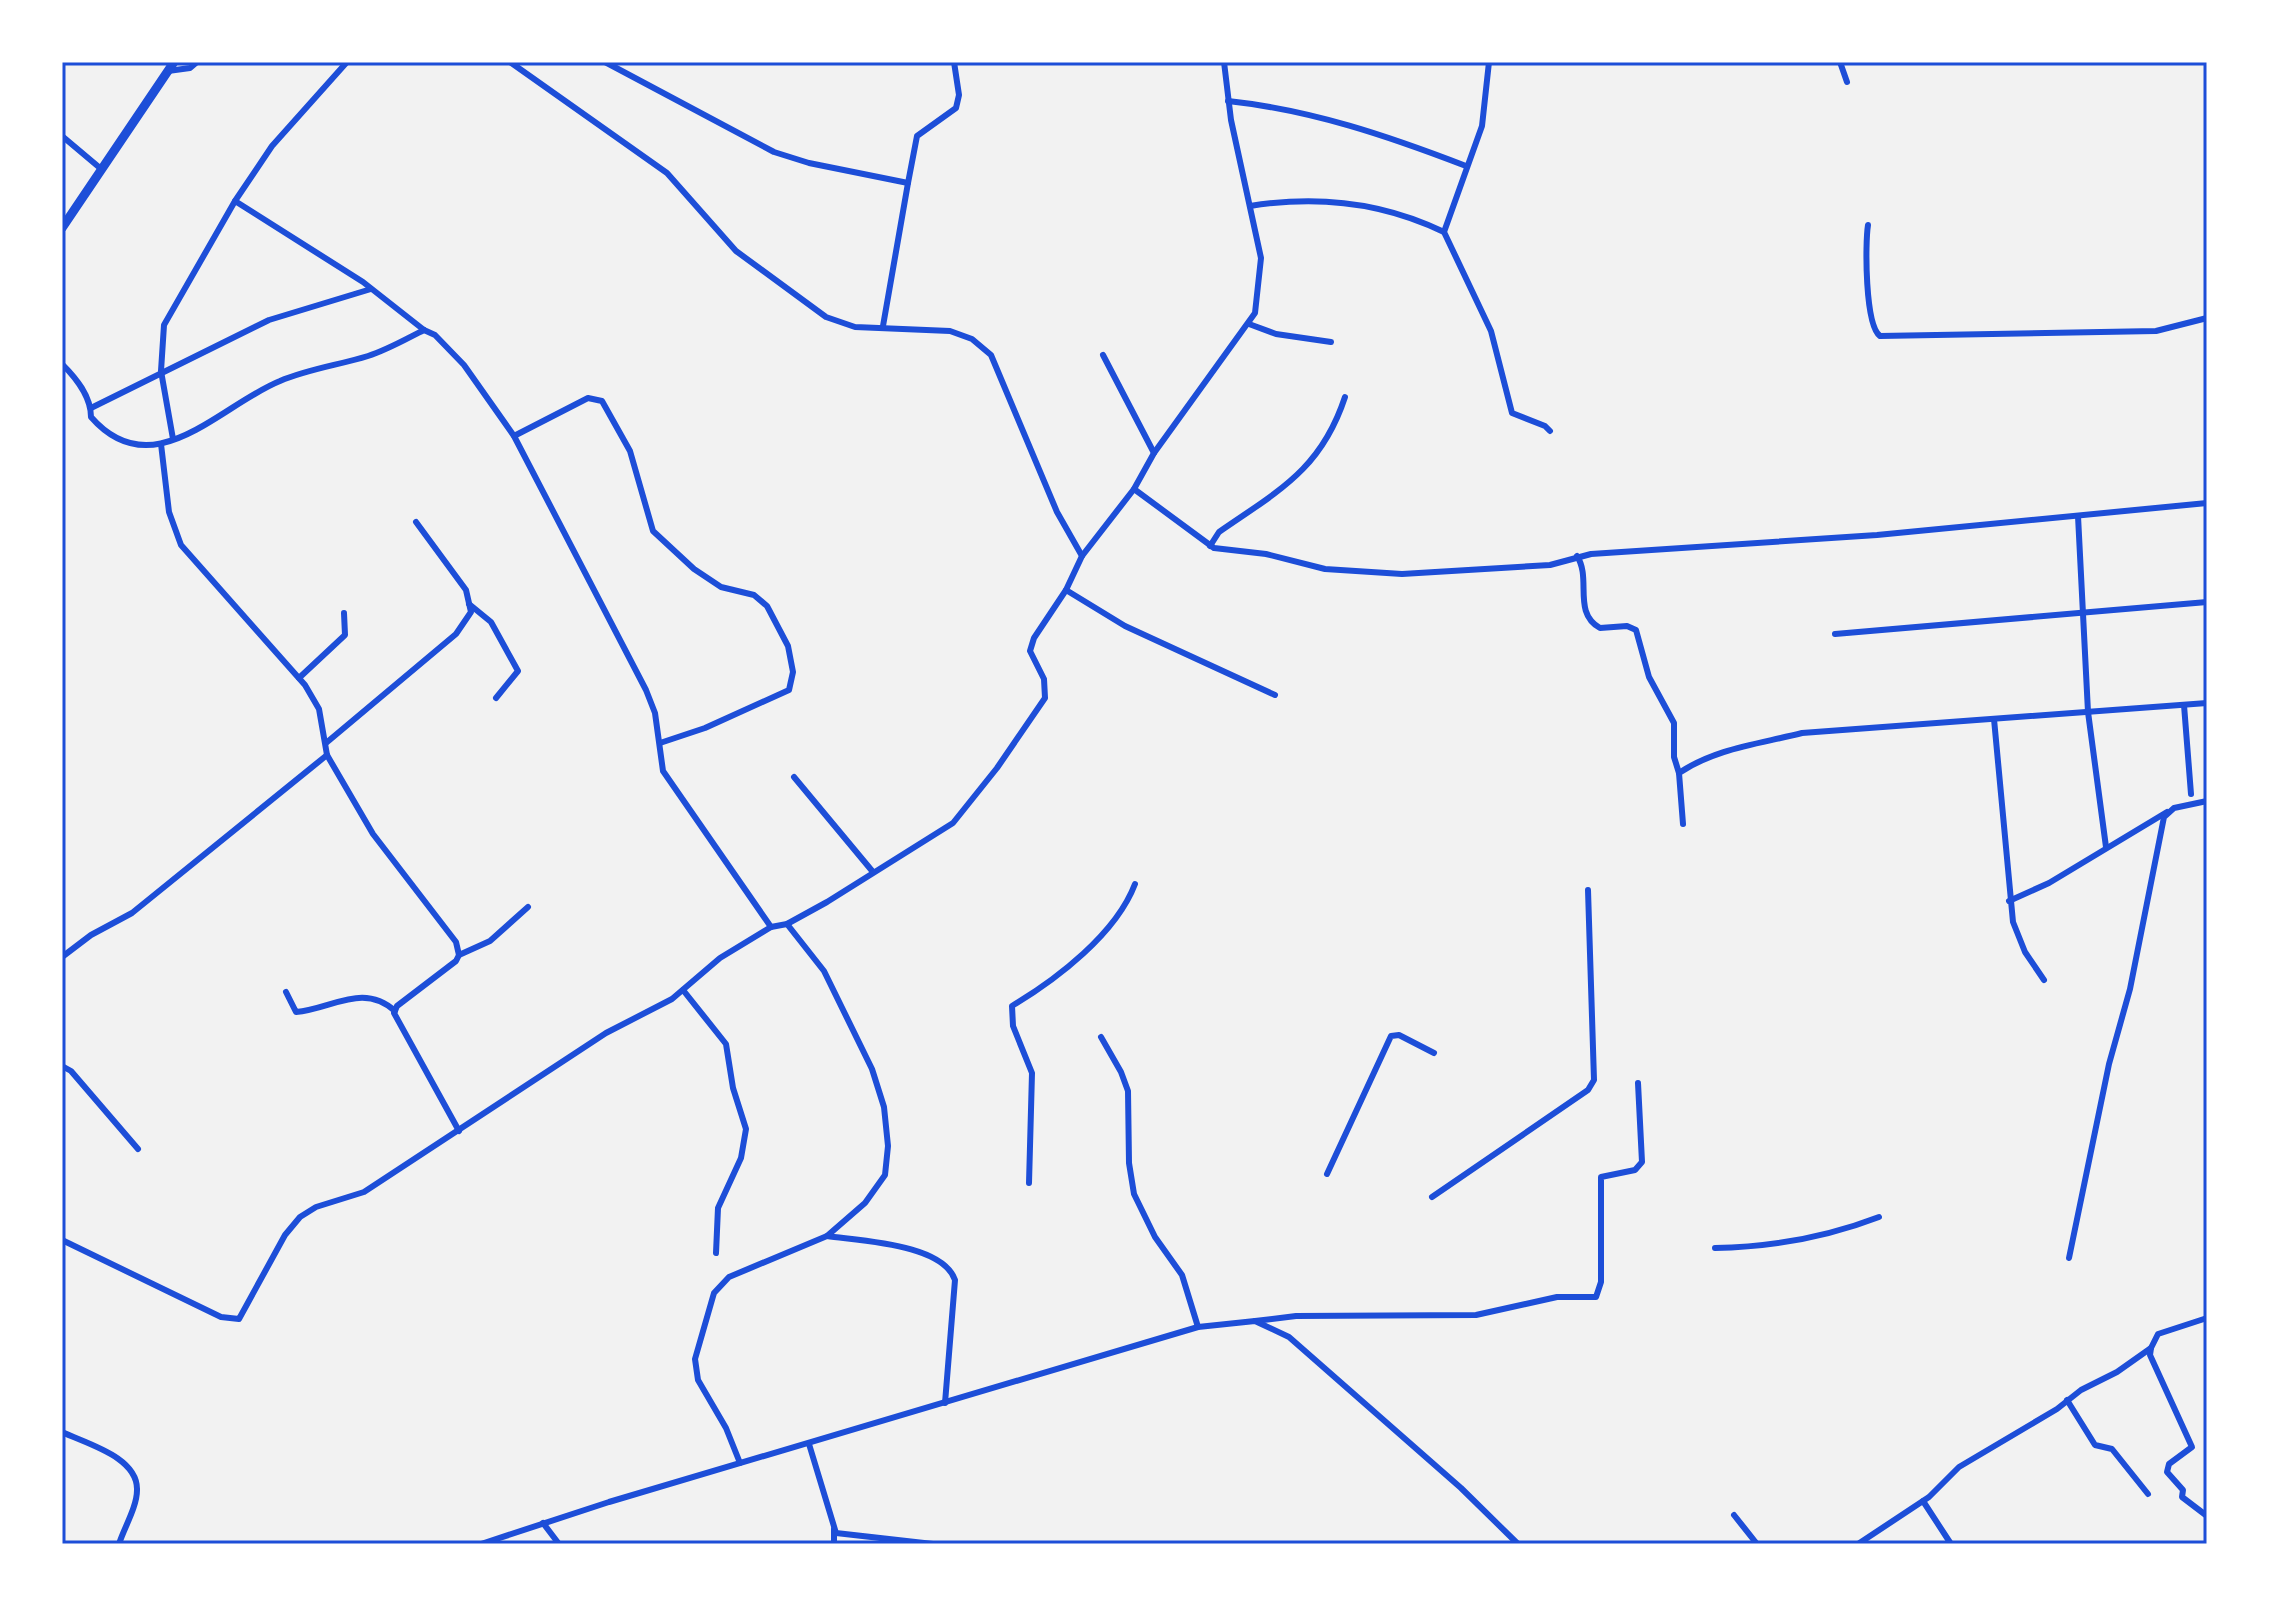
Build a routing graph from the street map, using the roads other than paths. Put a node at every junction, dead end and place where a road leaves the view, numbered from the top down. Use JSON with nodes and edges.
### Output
{"nodes":[{"id":1,"x":197,"y":62,"type":"edge"},
{"id":2,"x":347,"y":62,"type":"edge"},
{"id":3,"x":510,"y":62,"type":"edge"},
{"id":4,"x":528,"y":62,"type":"edge"},
{"id":5,"x":605,"y":62,"type":"edge"},
{"id":6,"x":954,"y":62,"type":"edge"},
{"id":7,"x":1224,"y":62,"type":"edge"},
{"id":8,"x":1489,"y":62,"type":"edge"},
{"id":9,"x":1840,"y":62,"type":"edge"},
{"id":10,"x":171,"y":67,"type":"edge"},
{"id":11,"x":522,"y":71,"type":"junction"},
{"id":12,"x":1847,"y":82,"type":"dead end"},
{"id":13,"x":1228,"y":101,"type":"junction"},
{"id":14,"x":62,"y":136,"type":"edge"},
{"id":15,"x":1466,"y":166,"type":"junction"},
{"id":16,"x":100,"y":168,"type":"junction"},
{"id":17,"x":908,"y":183,"type":"junction"},
{"id":18,"x":235,"y":201,"type":"junction"},
{"id":19,"x":1250,"y":206,"type":"junction"},
{"id":20,"x":1868,"y":225,"type":"dead end"},
{"id":21,"x":62,"y":228,"type":"edge"},
{"id":22,"x":1444,"y":232,"type":"junction"},
{"id":23,"x":371,"y":289,"type":"junction"},
{"id":24,"x":2207,"y":318,"type":"edge"},
{"id":25,"x":1249,"y":324,"type":"junction"},
{"id":26,"x":883,"y":326,"type":"junction"},
{"id":27,"x":424,"y":330,"type":"junction"},
{"id":28,"x":1331,"y":342,"type":"dead end"},
{"id":29,"x":1103,"y":355,"type":"dead end"},
{"id":30,"x":62,"y":364,"type":"edge"},
{"id":31,"x":161,"y":371,"type":"junction"},
{"id":32,"x":1345,"y":397,"type":"dead end"},
{"id":33,"x":91,"y":408,"type":"junction"},
{"id":34,"x":1550,"y":431,"type":"dead end"},
{"id":35,"x":514,"y":436,"type":"junction"},
{"id":36,"x":173,"y":439,"type":"junction"},
{"id":37,"x":161,"y":444,"type":"junction"},
{"id":38,"x":1154,"y":453,"type":"junction"},
{"id":39,"x":1134,"y":489,"type":"junction"},
{"id":40,"x":2207,"y":503,"type":"edge"},
{"id":41,"x":2078,"y":516,"type":"junction"},
{"id":42,"x":416,"y":522,"type":"dead end"},
{"id":43,"x":1210,"y":546,"type":"junction"},
{"id":44,"x":1082,"y":556,"type":"junction"},
{"id":45,"x":1577,"y":556,"type":"junction"},
{"id":46,"x":1066,"y":590,"type":"junction"},
{"id":47,"x":2207,"y":602,"type":"edge"},
{"id":48,"x":469,"y":604,"type":"junction"},
{"id":49,"x":344,"y":613,"type":"dead end"},
{"id":50,"x":2083,"y":613,"type":"junction"},
{"id":51,"x":1835,"y":634,"type":"dead end"},
{"id":52,"x":299,"y":678,"type":"junction"},
{"id":53,"x":1275,"y":695,"type":"dead end"},
{"id":54,"x":496,"y":698,"type":"dead end"},
{"id":55,"x":2207,"y":703,"type":"edge"},
{"id":56,"x":2184,"y":705,"type":"junction"},
{"id":57,"x":2088,"y":712,"type":"junction"},
{"id":58,"x":1994,"y":719,"type":"junction"},
{"id":59,"x":326,"y":743,"type":"junction"},
{"id":60,"x":660,"y":743,"type":"junction"},
{"id":61,"x":327,"y":755,"type":"junction"},
{"id":62,"x":1679,"y":773,"type":"junction"},
{"id":63,"x":794,"y":777,"type":"dead end"},
{"id":64,"x":2191,"y":794,"type":"dead end"},
{"id":65,"x":2207,"y":801,"type":"edge"},
{"id":66,"x":2174,"y":808,"type":"junction"},
{"id":67,"x":1683,"y":824,"type":"dead end"},
{"id":68,"x":2106,"y":847,"type":"junction"},
{"id":69,"x":873,"y":872,"type":"junction"},
{"id":70,"x":1135,"y":884,"type":"dead end"},
{"id":71,"x":1588,"y":890,"type":"dead end"},
{"id":72,"x":2009,"y":901,"type":"junction"},
{"id":73,"x":528,"y":907,"type":"dead end"},
{"id":74,"x":787,"y":924,"type":"junction"},
{"id":75,"x":771,"y":927,"type":"junction"},
{"id":76,"x":459,"y":955,"type":"junction"},
{"id":77,"x":62,"y":957,"type":"edge"},
{"id":78,"x":2044,"y":980,"type":"dead end"},
{"id":79,"x":683,"y":990,"type":"junction"},
{"id":80,"x":286,"y":992,"type":"dead end"},
{"id":81,"x":395,"y":1011,"type":"junction"},
{"id":82,"x":1101,"y":1037,"type":"dead end"},
{"id":83,"x":1434,"y":1053,"type":"dead end"},
{"id":84,"x":62,"y":1066,"type":"edge"},
{"id":85,"x":1638,"y":1083,"type":"dead end"},
{"id":86,"x":459,"y":1131,"type":"junction"},
{"id":87,"x":138,"y":1149,"type":"dead end"},
{"id":88,"x":1327,"y":1174,"type":"dead end"},
{"id":89,"x":1029,"y":1183,"type":"dead end"},
{"id":90,"x":1432,"y":1197,"type":"dead end"},
{"id":91,"x":1879,"y":1217,"type":"dead end"},
{"id":92,"x":827,"y":1236,"type":"junction"},
{"id":93,"x":62,"y":1240,"type":"edge"},
{"id":94,"x":1715,"y":1248,"type":"dead end"},
{"id":95,"x":716,"y":1253,"type":"dead end"},
{"id":96,"x":2069,"y":1258,"type":"dead end"},
{"id":97,"x":2207,"y":1318,"type":"edge"},
{"id":98,"x":1255,"y":1321,"type":"junction"},
{"id":99,"x":1198,"y":1327,"type":"junction"},
{"id":100,"x":2151,"y":1348,"type":"junction"},
{"id":101,"x":2067,"y":1400,"type":"junction"},
{"id":102,"x":945,"y":1403,"type":"junction"},
{"id":103,"x":62,"y":1432,"type":"edge"},
{"id":104,"x":809,"y":1444,"type":"junction"},
{"id":105,"x":740,"y":1463,"type":"junction"},
{"id":106,"x":2148,"y":1494,"type":"dead end"},
{"id":107,"x":1923,"y":1501,"type":"junction"},
{"id":108,"x":1734,"y":1515,"type":"dead end"},
{"id":109,"x":2207,"y":1516,"type":"edge"},
{"id":110,"x":543,"y":1523,"type":"junction"},
{"id":111,"x":834,"y":1529,"type":"junction"},
{"id":112,"x":119,"y":1544,"type":"edge"},
{"id":113,"x":481,"y":1544,"type":"edge"},
{"id":114,"x":559,"y":1544,"type":"edge"},
{"id":115,"x":834,"y":1544,"type":"edge"},
{"id":116,"x":933,"y":1544,"type":"edge"},
{"id":117,"x":1518,"y":1544,"type":"edge"},
{"id":118,"x":1757,"y":1544,"type":"edge"},
{"id":119,"x":1858,"y":1544,"type":"edge"},
{"id":120,"x":1951,"y":1544,"type":"edge"}],
"edges":[{"from":1,"to":10,"type":"street"},
{"from":2,"to":18,"type":"street"},
{"from":3,"to":11,"type":"street"},
{"from":4,"to":11,"type":"street"},
{"from":5,"to":17,"type":"street"},
{"from":6,"to":17,"type":"street"},
{"from":7,"to":13,"type":"street"},
{"from":8,"to":15,"type":"street"},
{"from":9,"to":12,"type":"street"},
{"from":10,"to":16,"type":"main road"},
{"from":11,"to":26,"type":"street"},
{"from":13,"to":15,"type":"street"},
{"from":13,"to":19,"type":"street"},
{"from":14,"to":16,"type":"street"},
{"from":15,"to":22,"type":"street"},
{"from":16,"to":21,"type":"main road"},
{"from":17,"to":26,"type":"street"},
{"from":18,"to":23,"type":"street"},
{"from":18,"to":31,"type":"street"},
{"from":19,"to":22,"type":"street"},
{"from":19,"to":25,"type":"street"},
{"from":20,"to":24,"type":"street"},
{"from":22,"to":34,"type":"street"},
{"from":23,"to":27,"type":"street"},
{"from":23,"to":31,"type":"street"},
{"from":25,"to":28,"type":"street"},
{"from":25,"to":38,"type":"street"},
{"from":26,"to":44,"type":"street"},
{"from":27,"to":35,"type":"street"},
{"from":27,"to":36,"type":"street"},
{"from":29,"to":38,"type":"street"},
{"from":30,"to":33,"type":"street"},
{"from":31,"to":33,"type":"street"},
{"from":31,"to":36,"type":"street"},
{"from":32,"to":43,"type":"street"},
{"from":33,"to":37,"type":"street"},
{"from":35,"to":60,"type":"street"},
{"from":35,"to":60,"type":"street"},
{"from":36,"to":37,"type":"street"},
{"from":37,"to":52,"type":"street"},
{"from":38,"to":39,"type":"street"},
{"from":39,"to":43,"type":"street"},
{"from":39,"to":44,"type":"street"},
{"from":40,"to":41,"type":"street"},
{"from":41,"to":45,"type":"street"},
{"from":41,"to":50,"type":"street"},
{"from":42,"to":48,"type":"street"},
{"from":43,"to":45,"type":"street"},
{"from":44,"to":46,"type":"street"},
{"from":45,"to":62,"type":"street"},
{"from":46,"to":53,"type":"street"},
{"from":46,"to":69,"type":"street"},
{"from":47,"to":50,"type":"street"},
{"from":48,"to":54,"type":"street"},
{"from":48,"to":59,"type":"street"},
{"from":49,"to":52,"type":"street"},
{"from":50,"to":51,"type":"street"},
{"from":50,"to":57,"type":"street"},
{"from":52,"to":59,"type":"street"},
{"from":55,"to":56,"type":"street"},
{"from":56,"to":57,"type":"street"},
{"from":56,"to":64,"type":"street"},
{"from":57,"to":58,"type":"street"},
{"from":57,"to":68,"type":"street"},
{"from":58,"to":62,"type":"street"},
{"from":58,"to":72,"type":"street"},
{"from":59,"to":61,"type":"street"},
{"from":60,"to":75,"type":"street"},
{"from":61,"to":76,"type":"street"},
{"from":61,"to":77,"type":"street"},
{"from":62,"to":67,"type":"street"},
{"from":63,"to":69,"type":"street"},
{"from":65,"to":66,"type":"street"},
{"from":66,"to":68,"type":"street"},
{"from":66,"to":96,"type":"street"},
{"from":68,"to":72,"type":"street"},
{"from":69,"to":74,"type":"street"},
{"from":70,"to":89,"type":"street"},
{"from":71,"to":90,"type":"street"},
{"from":72,"to":78,"type":"street"},
{"from":73,"to":76,"type":"street"},
{"from":74,"to":75,"type":"street"},
{"from":74,"to":92,"type":"street"},
{"from":75,"to":79,"type":"street"},
{"from":76,"to":81,"type":"street"},
{"from":79,"to":86,"type":"street"},
{"from":79,"to":95,"type":"street"},
{"from":80,"to":81,"type":"street"},
{"from":81,"to":86,"type":"street"},
{"from":82,"to":99,"type":"street"},
{"from":83,"to":88,"type":"street"},
{"from":84,"to":87,"type":"street"},
{"from":85,"to":98,"type":"street"},
{"from":86,"to":93,"type":"street"},
{"from":91,"to":94,"type":"street"},
{"from":92,"to":102,"type":"street"},
{"from":92,"to":105,"type":"street"},
{"from":97,"to":100,"type":"street"},
{"from":98,"to":99,"type":"street"},
{"from":98,"to":117,"type":"street"},
{"from":99,"to":102,"type":"street"},
{"from":100,"to":101,"type":"street"},
{"from":100,"to":109,"type":"street"},
{"from":101,"to":106,"type":"street"},
{"from":101,"to":107,"type":"street"},
{"from":102,"to":104,"type":"street"},
{"from":103,"to":112,"type":"street"},
{"from":104,"to":105,"type":"street"},
{"from":104,"to":111,"type":"street"},
{"from":105,"to":110,"type":"street"},
{"from":107,"to":119,"type":"street"},
{"from":107,"to":120,"type":"street"},
{"from":108,"to":118,"type":"street"},
{"from":110,"to":113,"type":"street"},
{"from":110,"to":114,"type":"street"},
{"from":111,"to":115,"type":"street"},
{"from":111,"to":116,"type":"street"}]}
